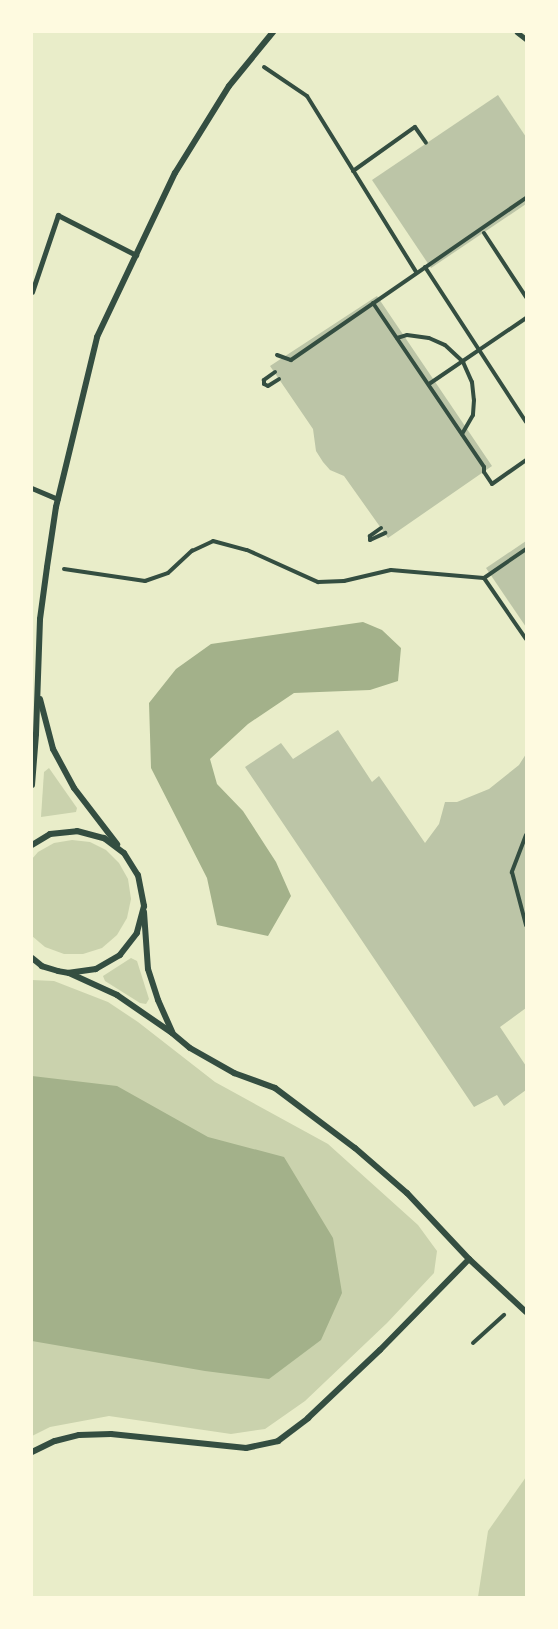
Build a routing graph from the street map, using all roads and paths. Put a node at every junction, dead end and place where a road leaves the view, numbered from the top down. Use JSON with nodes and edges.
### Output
{"nodes":[{"id":1,"x":273,"y":32,"type":"edge"},
{"id":2,"x":518,"y":32,"type":"edge"},
{"id":3,"x":526,"y":39,"type":"edge"},
{"id":4,"x":264,"y":67,"type":"dead end"},
{"id":5,"x":426,"y":143,"type":"dead end"},
{"id":6,"x":353,"y":171,"type":"junction"},
{"id":7,"x":526,"y":198,"type":"edge"},
{"id":8,"x":484,"y":233,"type":"dead end"},
{"id":9,"x":136,"y":255,"type":"junction"},
{"id":10,"x":425,"y":267,"type":"junction"},
{"id":11,"x":416,"y":272,"type":"junction"},
{"id":12,"x":32,"y":292,"type":"edge"},
{"id":13,"x":526,"y":297,"type":"edge"},
{"id":14,"x":373,"y":303,"type":"junction"},
{"id":15,"x":526,"y":318,"type":"edge"},
{"id":16,"x":397,"y":338,"type":"junction"},
{"id":17,"x":479,"y":351,"type":"junction"},
{"id":18,"x":277,"y":355,"type":"dead end"},
{"id":19,"x":463,"y":362,"type":"junction"},
{"id":20,"x":275,"y":372,"type":"dead end"},
{"id":21,"x":279,"y":379,"type":"dead end"},
{"id":22,"x":429,"y":384,"type":"junction"},
{"id":23,"x":526,"y":422,"type":"edge"},
{"id":24,"x":462,"y":434,"type":"junction"},
{"id":25,"x":526,"y":460,"type":"edge"},
{"id":26,"x":32,"y":488,"type":"edge"},
{"id":27,"x":58,"y":499,"type":"junction"},
{"id":28,"x":381,"y":528,"type":"dead end"},
{"id":29,"x":385,"y":533,"type":"dead end"},
{"id":30,"x":526,"y":549,"type":"edge"},
{"id":31,"x":64,"y":569,"type":"dead end"},
{"id":32,"x":484,"y":578,"type":"junction"},
{"id":33,"x":526,"y":639,"type":"edge"},
{"id":34,"x":38,"y":689,"type":"junction"},
{"id":35,"x":32,"y":785,"type":"edge"},
{"id":36,"x":526,"y":835,"type":"edge"},
{"id":37,"x":32,"y":845,"type":"edge"},
{"id":38,"x":124,"y":853,"type":"junction"},
{"id":39,"x":144,"y":906,"type":"junction"},
{"id":40,"x":526,"y":925,"type":"edge"},
{"id":41,"x":32,"y":958,"type":"edge"},
{"id":42,"x":32,"y":966,"type":"edge"},
{"id":43,"x":42,"y":966,"type":"junction"},
{"id":44,"x":69,"y":973,"type":"junction"},
{"id":45,"x":172,"y":1033,"type":"junction"},
{"id":46,"x":469,"y":1259,"type":"junction"},
{"id":47,"x":526,"y":1312,"type":"edge"},
{"id":48,"x":504,"y":1314,"type":"dead end"},
{"id":49,"x":473,"y":1343,"type":"dead end"},
{"id":50,"x":32,"y":1452,"type":"edge"}],
"edges":[{"from":1,"to":9,"type":"street"},
{"from":2,"to":3,"type":"lane"},
{"from":4,"to":6,"type":"path"},
{"from":5,"to":6,"type":"path"},
{"from":6,"to":11,"type":"path"},
{"from":7,"to":10,"type":"path"},
{"from":8,"to":13,"type":"path"},
{"from":9,"to":12,"type":"lane"},
{"from":9,"to":27,"type":"street"},
{"from":10,"to":11,"type":"path"},
{"from":10,"to":17,"type":"path"},
{"from":11,"to":14,"type":"path"},
{"from":14,"to":16,"type":"path"},
{"from":14,"to":18,"type":"path"},
{"from":15,"to":17,"type":"path"},
{"from":16,"to":19,"type":"path"},
{"from":16,"to":22,"type":"path"},
{"from":17,"to":19,"type":"path"},
{"from":17,"to":23,"type":"path"},
{"from":19,"to":22,"type":"path"},
{"from":19,"to":24,"type":"path"},
{"from":20,"to":21,"type":"path"},
{"from":22,"to":24,"type":"path"},
{"from":24,"to":25,"type":"path"},
{"from":26,"to":27,"type":"lane"},
{"from":27,"to":34,"type":"street"},
{"from":28,"to":29,"type":"path"},
{"from":30,"to":32,"type":"path"},
{"from":31,"to":32,"type":"path"},
{"from":32,"to":33,"type":"path"},
{"from":34,"to":35,"type":"street"},
{"from":34,"to":38,"type":"street"},
{"from":36,"to":40,"type":"path"},
{"from":37,"to":38,"type":"street"},
{"from":38,"to":39,"type":"street"},
{"from":39,"to":44,"type":"street"},
{"from":39,"to":45,"type":"street"},
{"from":41,"to":43,"type":"street"},
{"from":42,"to":43,"type":"street"},
{"from":43,"to":44,"type":"street"},
{"from":44,"to":45,"type":"street"},
{"from":45,"to":46,"type":"street"},
{"from":46,"to":47,"type":"street"},
{"from":46,"to":50,"type":"street"},
{"from":48,"to":49,"type":"path"}]}
